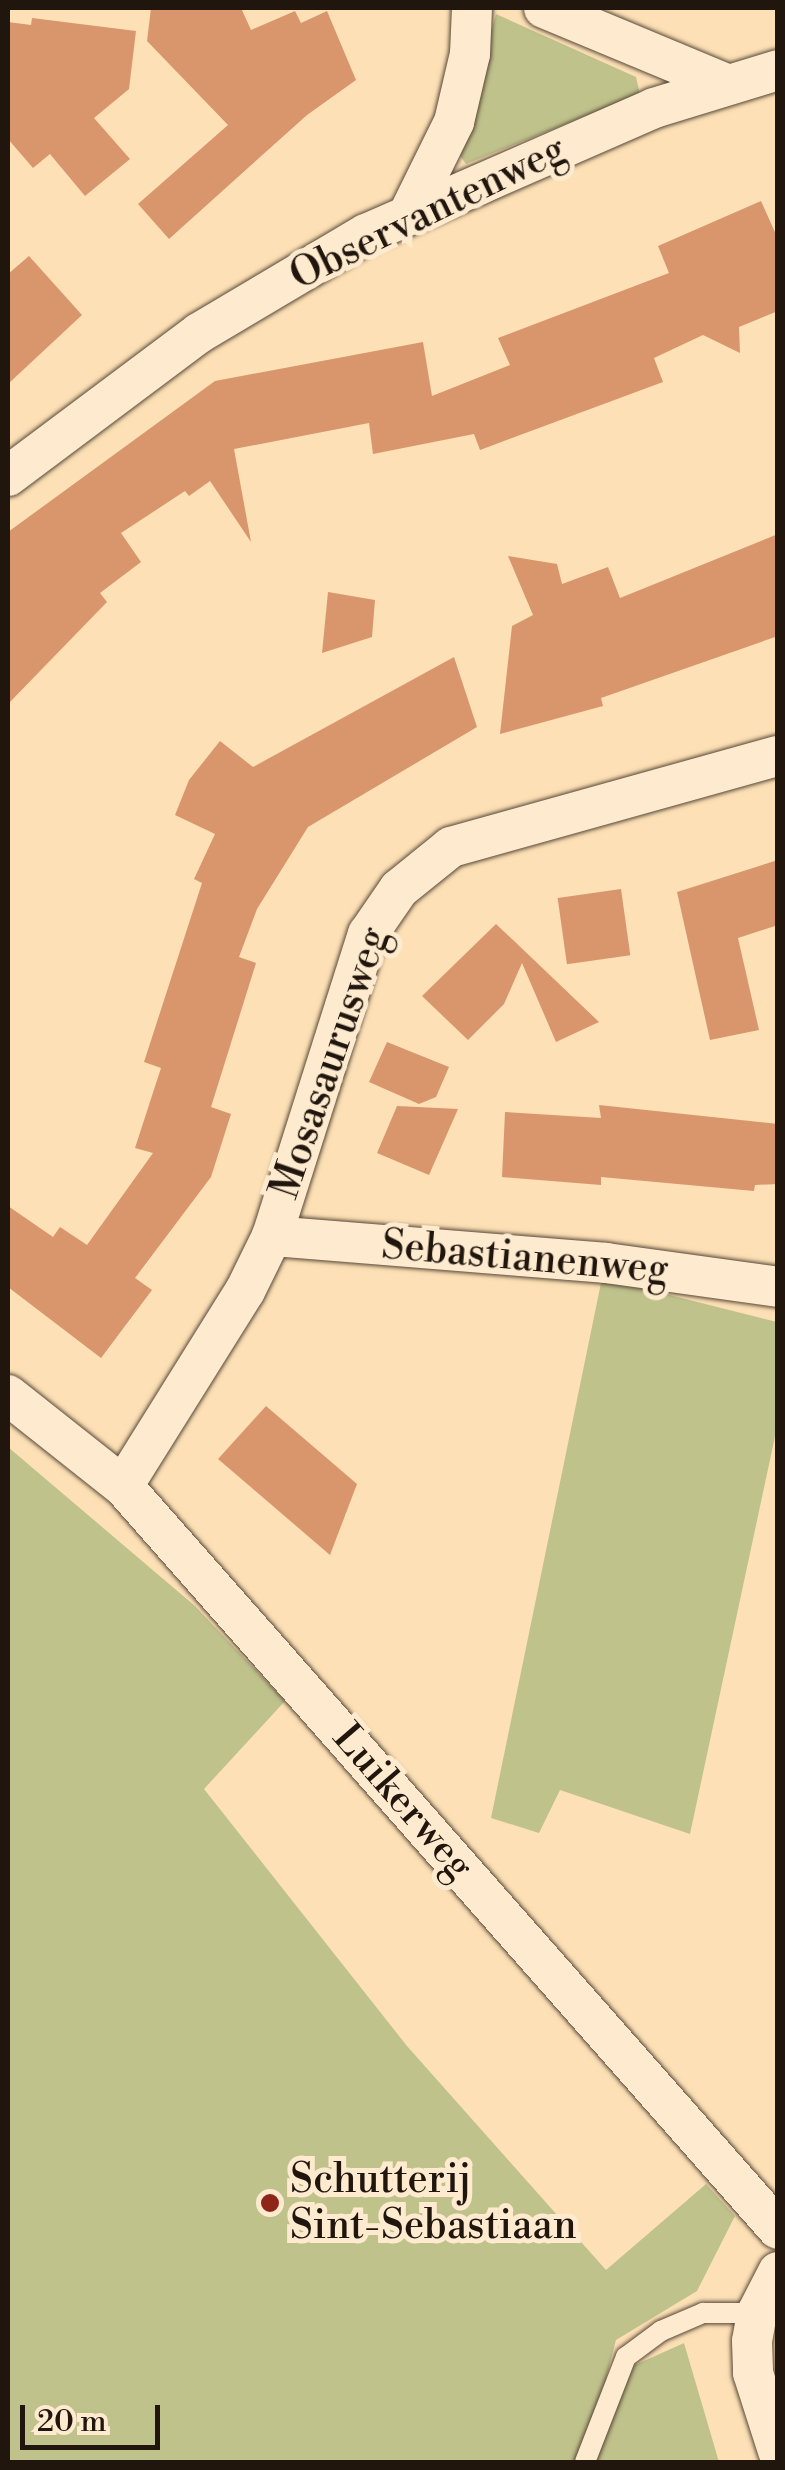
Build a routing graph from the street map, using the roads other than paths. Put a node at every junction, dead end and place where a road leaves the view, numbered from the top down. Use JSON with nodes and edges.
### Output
{"nodes":[{"id":1,"x":472,"y":8,"type":"edge"},
{"id":2,"x":544,"y":8,"type":"edge"},
{"id":3,"x":778,"y":70,"type":"edge"},
{"id":4,"x":724,"y":83,"type":"junction"},
{"id":5,"x":409,"y":213,"type":"junction"},
{"id":6,"x":8,"y":476,"type":"edge"},
{"id":7,"x":778,"y":756,"type":"edge"},
{"id":8,"x":272,"y":1236,"type":"junction"},
{"id":9,"x":778,"y":1287,"type":"edge"},
{"id":10,"x":8,"y":1395,"type":"edge"},
{"id":11,"x":123,"y":1486,"type":"junction"},
{"id":12,"x":778,"y":2229,"type":"edge"},
{"id":13,"x":778,"y":2272,"type":"edge"},
{"id":14,"x":757,"y":2313,"type":"junction"},
{"id":15,"x":778,"y":2451,"type":"edge"},
{"id":16,"x":585,"y":2462,"type":"edge"}],
"edges":[{"from":1,"to":5,"type":"street"},
{"from":2,"to":4,"type":"street"},
{"from":3,"to":4,"type":"street","name":"Observantenweg"},
{"from":4,"to":5,"type":"street","name":"Observantenweg"},
{"from":5,"to":6,"type":"street","name":"Observantenweg"},
{"from":7,"to":8,"type":"street","name":"Mosasaurusweg"},
{"from":8,"to":9,"type":"street","name":"Sebastianenweg"},
{"from":8,"to":11,"type":"street","name":"Mosasaurusweg"},
{"from":10,"to":11,"type":"street","name":"Luikerweg"},
{"from":11,"to":12,"type":"street","name":"Luikerweg"},
{"from":13,"to":14,"type":"street"},
{"from":14,"to":15,"type":"street"},
{"from":14,"to":16,"type":"lane"}]}
